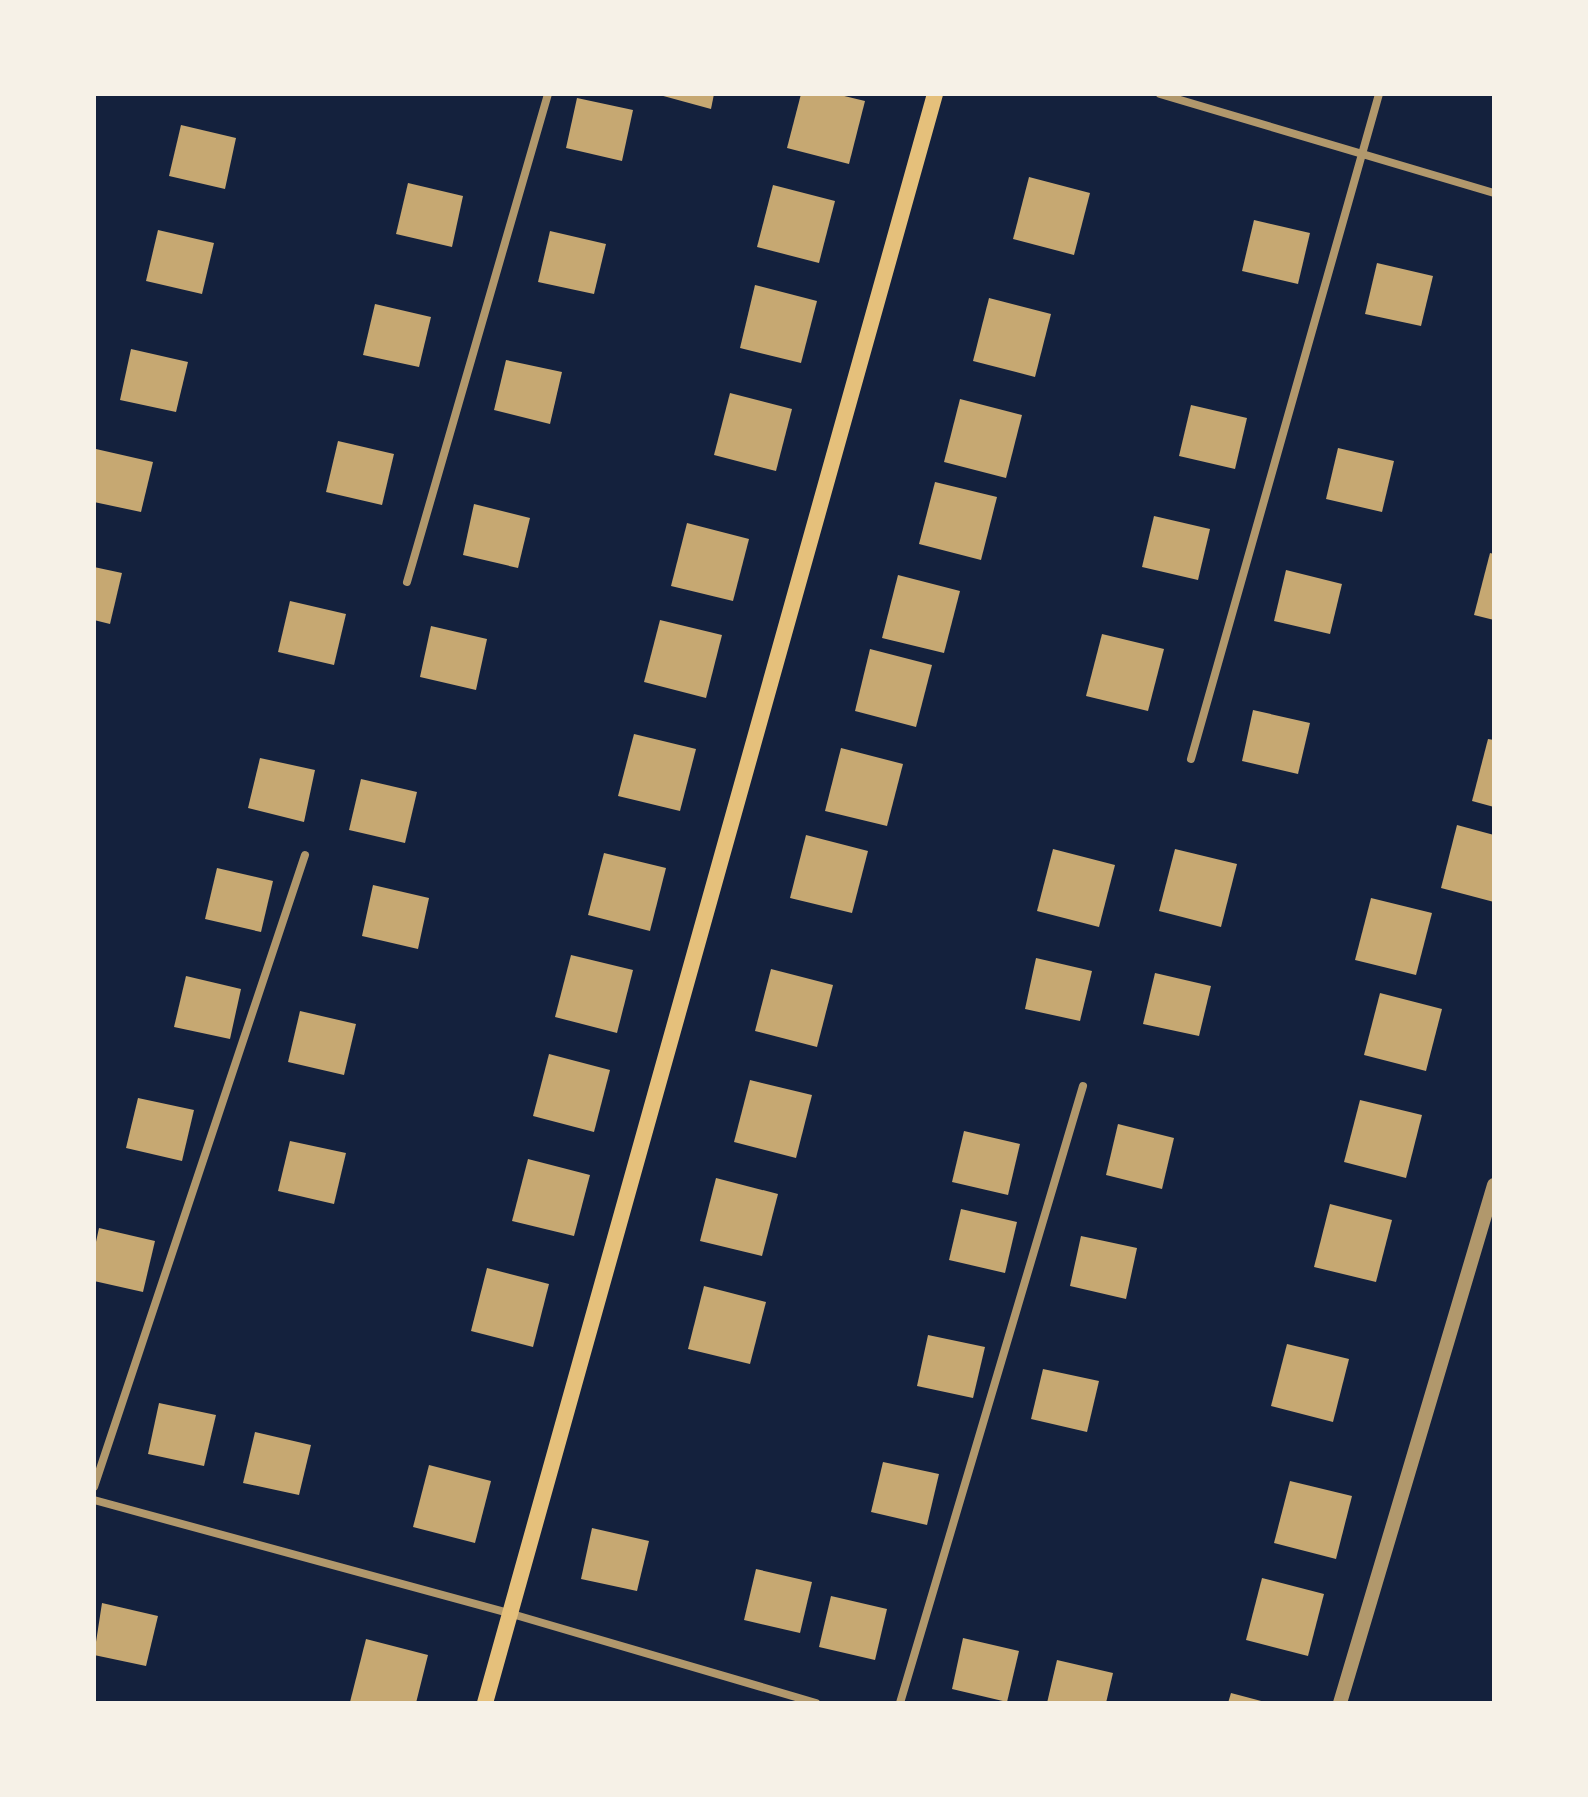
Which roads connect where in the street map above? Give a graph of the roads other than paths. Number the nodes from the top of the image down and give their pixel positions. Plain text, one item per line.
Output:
1 (548, 94) edge
2 (935, 94) edge
3 (1160, 94) edge
4 (1379, 94) edge
5 (1362, 154) junction
6 (1494, 193) edge
7 (407, 582) dead end
8 (1191, 759) dead end
9 (305, 855) dead end
10 (1083, 1086) dead end
11 (1494, 1185) edge
12 (94, 1487) edge
13 (94, 1500) edge
14 (512, 1614) junction
15 (485, 1703) edge
16 (816, 1703) edge
17 (900, 1703) edge
18 (1340, 1703) edge

1 - 7 street
2 - 14 main road
3 - 5 street
4 - 5 street
5 - 6 street
5 - 8 street
9 - 12 street
10 - 17 street
11 - 18 street
13 - 14 street
14 - 15 main road
14 - 16 street

